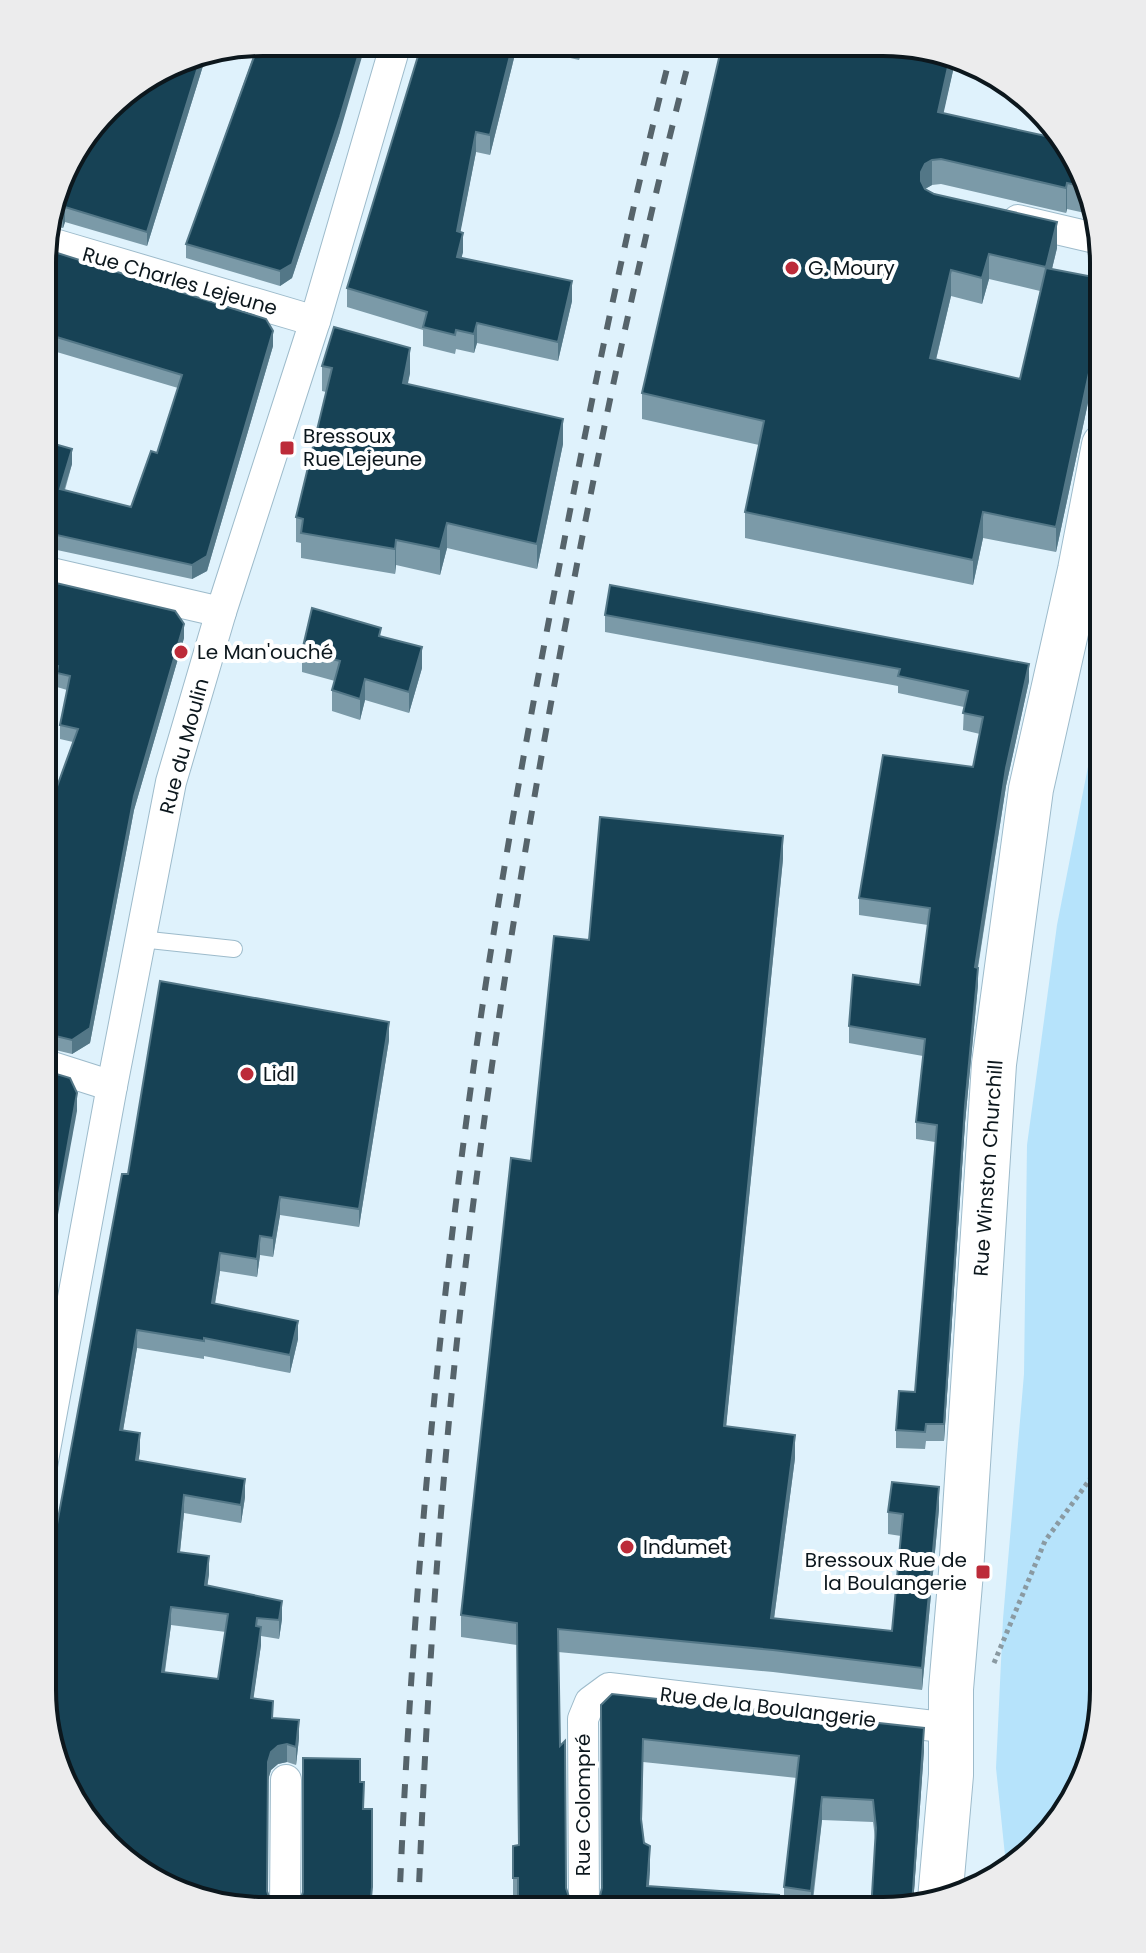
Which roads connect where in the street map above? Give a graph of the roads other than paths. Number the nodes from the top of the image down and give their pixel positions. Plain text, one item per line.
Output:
1 (392, 56) edge
2 (997, 216) edge
3 (1088, 237) edge
4 (57, 245) edge
5 (315, 321) junction
6 (1090, 518) edge
7 (56, 574) edge
8 (221, 612) junction
9 (140, 939) junction
10 (234, 949) dead end
11 (56, 1068) edge
12 (112, 1086) junction
13 (56, 1390) edge
14 (590, 1702) joint
15 (951, 1728) junction
16 (286, 1780) dead end
17 (941, 1889) edge
18 (285, 1897) edge
19 (584, 1897) edge

1 - 5 street, Rue du Moulin
2 - 3 street
4 - 5 street, Rue Charles Lejeune
5 - 8 street, Rue du Moulin
6 - 15 main road, Rue Winston Churchill
7 - 8 street
8 - 9 street, Rue du Moulin
9 - 10 lane
9 - 12 street, Rue du Moulin
11 - 12 street
12 - 13 street, Rue du Moulin
14 - 15 street, Rue de la Boulangerie
14 - 19 street, Rue Colompré
15 - 17 main road, Rue Winston Churchill
16 - 18 street

